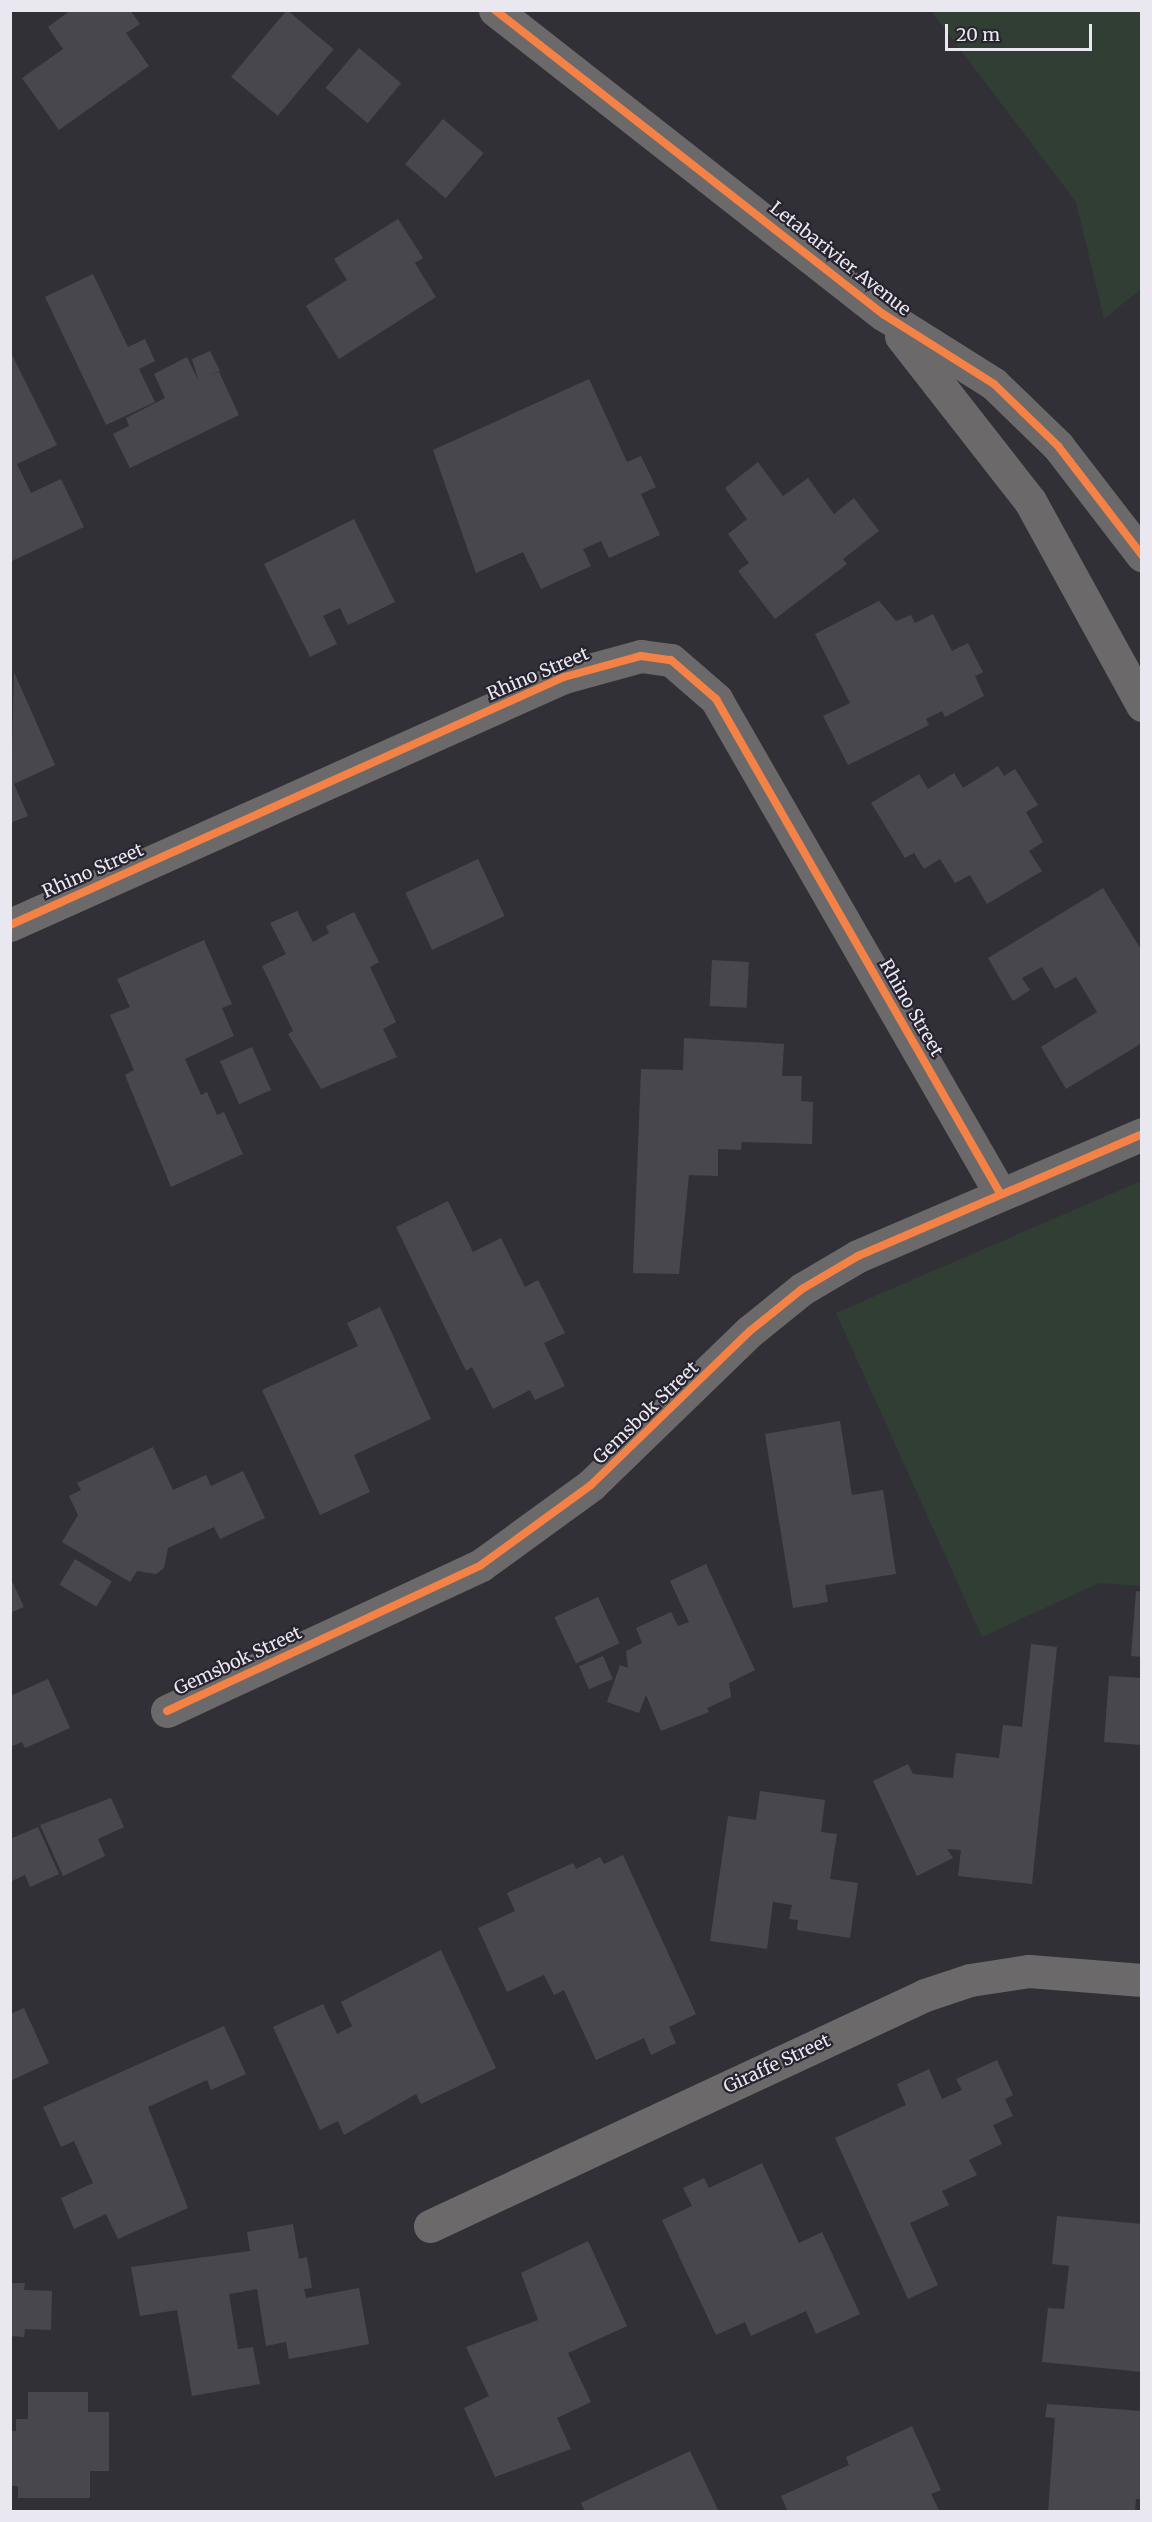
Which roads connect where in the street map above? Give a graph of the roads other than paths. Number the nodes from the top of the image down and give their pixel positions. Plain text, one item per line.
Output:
1 (495, 10) edge
2 (883, 314) junction
3 (1142, 555) edge
4 (1142, 705) edge
5 (10, 925) edge
6 (1142, 1134) edge
7 (1000, 1193) junction
8 (167, 1711) dead end
9 (1142, 1980) edge
10 (430, 2226) dead end

1 - 2 street, Letabarivier Avenue
2 - 3 street, Letabarivier Avenue
2 - 4 street, Letabarivier Avenue
5 - 7 street, Rhino Street
6 - 7 street, Gemsbok Street
7 - 8 street, Gemsbok Street
9 - 10 street, Giraffe Street

